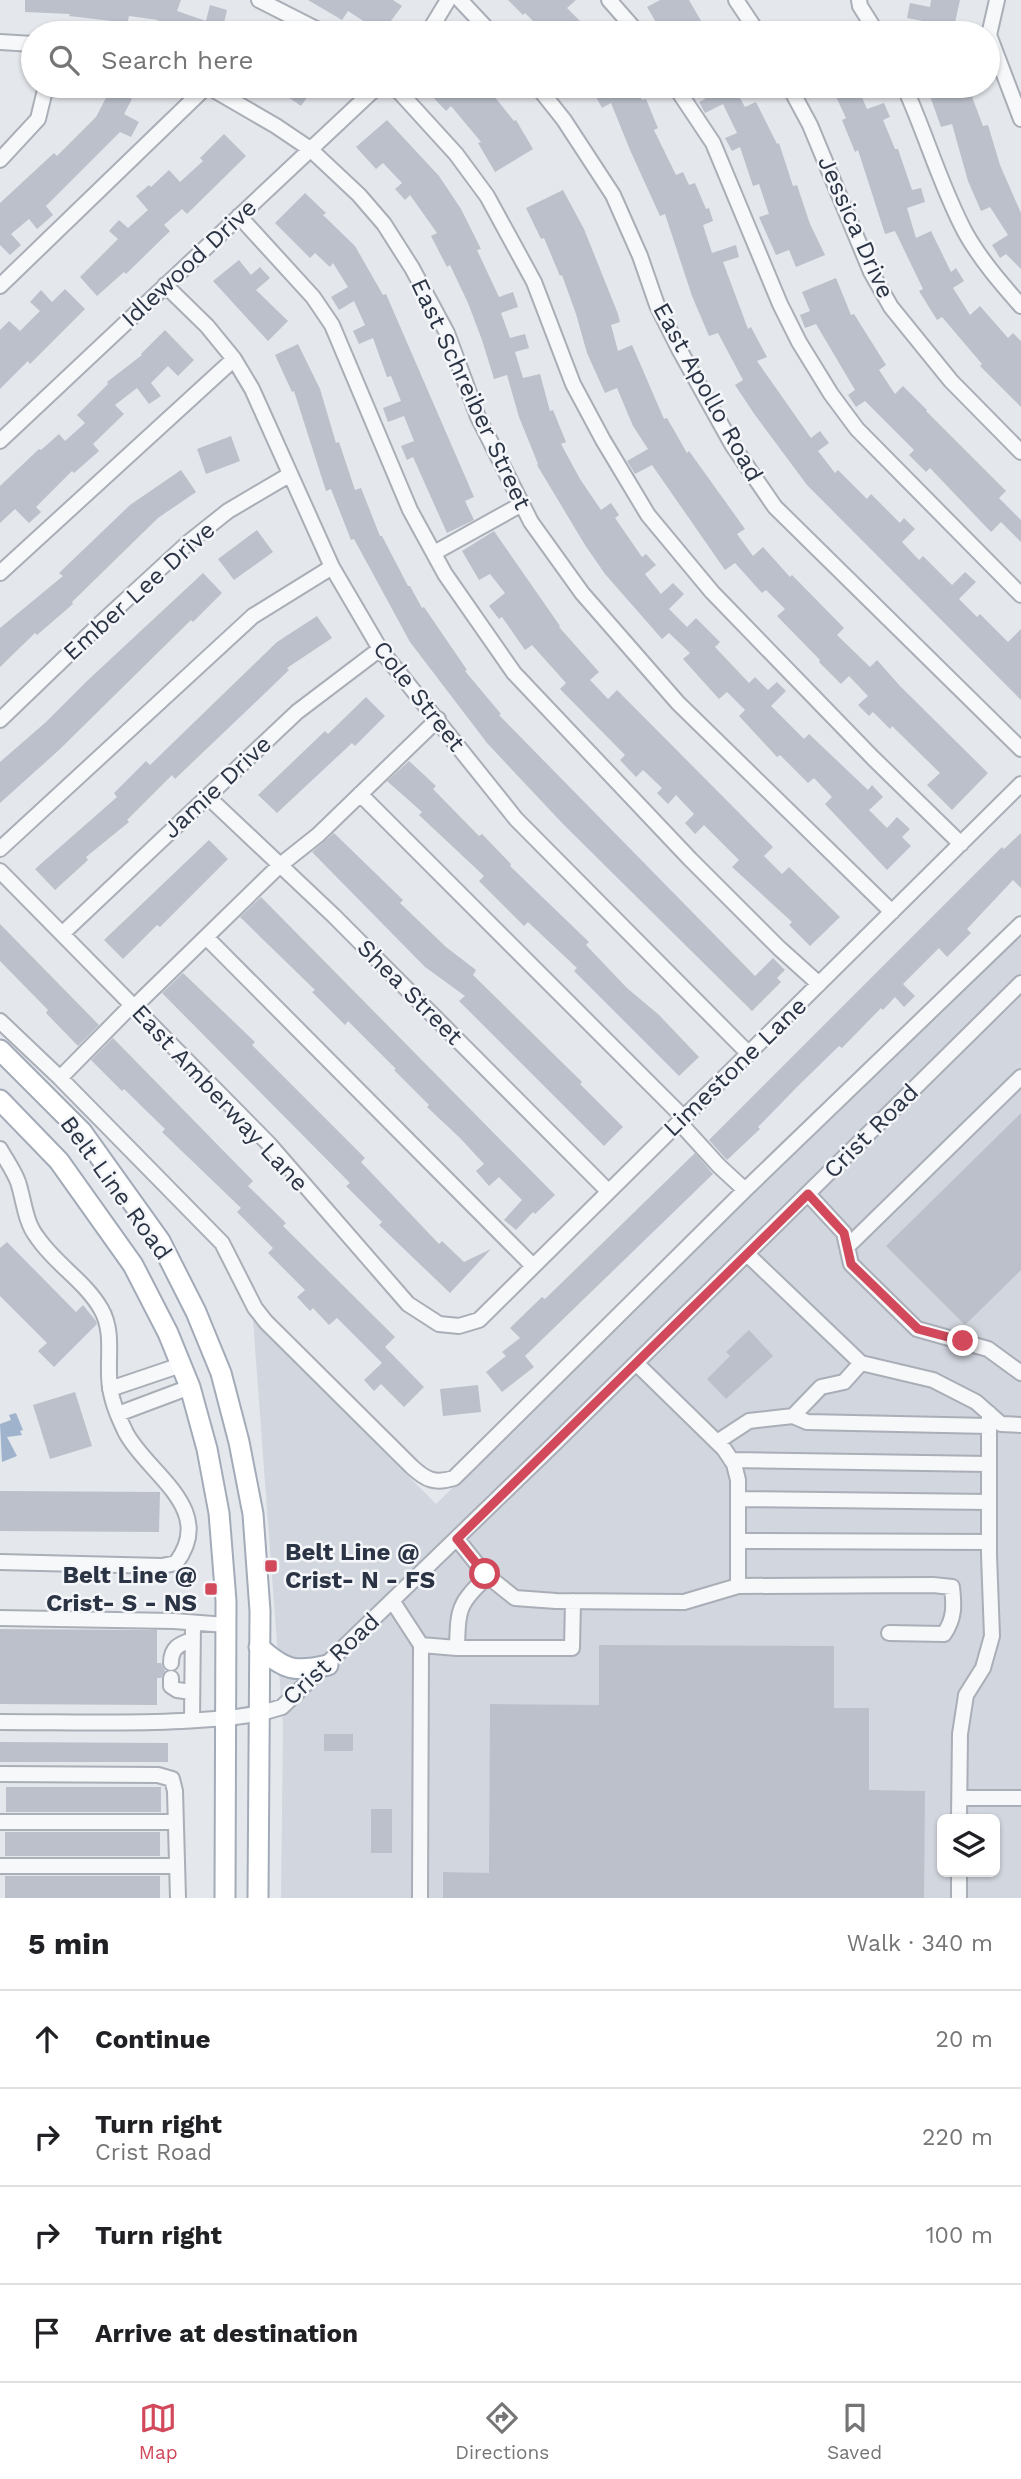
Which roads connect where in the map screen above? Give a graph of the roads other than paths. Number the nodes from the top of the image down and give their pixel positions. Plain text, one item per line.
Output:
1 (259, 0) edge
2 (448, 0) edge
3 (460, 0) edge
4 (609, 0) edge
5 (736, 0) edge
6 (859, 0) edge
7 (997, 0) edge
8 (300, 21) edge
9 (435, 21) edge
10 (480, 21) edge
11 (627, 21) edge
12 (750, 21) edge
13 (869, 21) edge
14 (992, 21) edge
15 (0, 42) edge
16 (21, 43) edge
17 (1000, 58) edge
18 (1016, 91) edge
19 (43, 98) edge
20 (195, 98) edge
21 (228, 98) edge
22 (365, 98) edge
23 (405, 98) edge
24 (547, 98) edge
25 (683, 98) edge
26 (795, 98) edge
27 (909, 98) edge
28 (1021, 119) edge
29 (310, 149) junction
30 (0, 160) edge
31 (239, 216) junction
32 (165, 285) junction
33 (0, 286) edge
34 (1021, 306) edge
35 (234, 359) junction
36 (0, 441) edge
37 (1021, 452) edge
38 (289, 475) junction
39 (522, 504) junction
40 (434, 553) junction
41 (332, 567) junction
42 (0, 573) edge
43 (1021, 595) edge
44 (380, 649) junction
45 (438, 719) junction
46 (0, 720) edge
47 (1021, 749) edge
48 (1021, 784) edge
49 (360, 794) junction
50 (208, 797) junction
51 (961, 844) junction
52 (0, 849) edge
53 (279, 866) junction
54 (0, 872) edge
55 (892, 912) junction
56 (1021, 924) edge
57 (62, 934) junction
58 (206, 937) junction
59 (1021, 983) edge
60 (819, 984) junction
61 (133, 1006) junction
62 (0, 1021) edge
63 (0, 1050) edge
64 (749, 1054) junction
65 (1021, 1077) edge
66 (60, 1078) junction
67 (0, 1101) edge
68 (681, 1120) junction
69 (0, 1149) edge
70 (746, 1190) junction
71 (608, 1191) junction
72 (808, 1194) junction
73 (848, 1247) junction
74 (747, 1254) junction
75 (532, 1265) junction
76 (439, 1324) joint
77 (636, 1363) junction
78 (861, 1363) junction
79 (181, 1365) junction
80 (1021, 1373) edge
81 (190, 1387) junction
82 (110, 1389) junction
83 (118, 1414) junction
84 (793, 1416) junction
85 (989, 1419) junction
86 (1021, 1425) edge
87 (717, 1441) junction
88 (731, 1460) junction
89 (989, 1464) junction
90 (738, 1499) junction
91 (989, 1502) junction
92 (457, 1539) junction
93 (738, 1541) junction
94 (989, 1542) junction
95 (0, 1562) edge
96 (488, 1576) junction
97 (738, 1587) junction
98 (573, 1601) junction
99 (393, 1602) junction
100 (0, 1618) edge
101 (193, 1623) junction
102 (226, 1625) junction
103 (889, 1633) dead end
104 (192, 1640) junction
105 (421, 1645) junction
106 (259, 1647) junction
107 (457, 1648) junction
108 (171, 1663) dead end
109 (328, 1665) junction
110 (171, 1678) dead end
111 (192, 1692) junction
112 (259, 1714) junction
113 (225, 1719) junction
114 (192, 1720) junction
115 (0, 1722) edge
116 (0, 1774) edge
117 (960, 1798) junction
118 (1021, 1798) edge
119 (959, 1814) edge
120 (0, 1822) edge
121 (176, 1822) junction
122 (0, 1866) edge
123 (177, 1866) junction
124 (959, 1877) edge
125 (178, 1898) edge
126 (225, 1898) edge
127 (258, 1898) edge
128 (420, 1898) edge
129 (959, 1898) edge

1 - 8 street
2 - 9 street
3 - 10 street
4 - 11 street
5 - 12 street
6 - 13 street
7 - 14 street
15 - 16 street
17 - 18 street
18 - 28 street
19 - 30 street
20 - 33 street
21 - 29 street, East Schreiber Street
22 - 29 street, Idlewood Drive
23 - 51 street
24 - 47 street, East Apollo Road
25 - 43 street
26 - 37 street, Jessica Drive
27 - 34 street
29 - 31 street, Idlewood Drive
29 - 39 street, East Schreiber Street
31 - 32 street, Idlewood Drive
31 - 40 street
32 - 35 street, Cole Street
32 - 36 street, Idlewood Drive
35 - 38 street, Cole Street
35 - 42 street
38 - 41 street, Cole Street
38 - 46 street, Ember Lee Drive
39 - 40 street
39 - 55 street, East Schreiber Street
40 - 60 street
41 - 44 street, Cole Street
41 - 52 street
44 - 45 street, Cole Street
44 - 50 street, Jamie Drive
45 - 49 street
45 - 64 street, Cole Street
48 - 51 street, Limestone Lane
49 - 53 street
49 - 68 street
50 - 53 street, Shea Street
50 - 57 street, Jamie Drive
51 - 55 street, Limestone Lane
53 - 58 street
53 - 71 street, Shea Street
54 - 57 street, East Amberway Lane
55 - 60 street, Limestone Lane
56 - 70 street
57 - 61 street, East Amberway Lane
58 - 61 street
58 - 75 street
59 - 72 street, Crist Road
60 - 64 street, Limestone Lane
61 - 66 street
61 - 76 street, East Amberway Lane
62 - 66 street
63 - 106 main road, Belt Line Road
64 - 68 street, Limestone Lane
65 - 73 street
66 - 70 street
67 - 79 main road, Belt Line Road
68 - 70 street
68 - 71 street, Limestone Lane
69 - 82 street
71 - 75 street, Limestone Lane
72 - 73 street
72 - 74 street, Crist Road
73 - 80 street
74 - 77 street, Crist Road
74 - 78 street
75 - 76 street, Limestone Lane
77 - 87 street
77 - 92 street, Crist Road
78 - 84 street
78 - 85 street
79 - 81 main road, Belt Line Road
79 - 82 street
81 - 83 street
81 - 102 main road, Belt Line Road
82 - 83 street
83 - 95 street
84 - 85 street
84 - 87 street
85 - 86 street
85 - 89 street
87 - 88 street
88 - 89 street
88 - 90 street
89 - 91 street
90 - 91 street
90 - 93 street
91 - 94 street
92 - 96 street
92 - 99 street, Crist Road
93 - 94 street
93 - 97 street
94 - 117 street
96 - 98 street
96 - 107 street
97 - 98 street
97 - 103 street
98 - 107 street
99 - 105 street
99 - 109 street, Crist Road
100 - 101 street
101 - 102 street
101 - 104 street
102 - 113 main road, Belt Line Road
104 - 108 street
104 - 111 street
105 - 107 street
105 - 128 street
106 - 109 main road
106 - 112 main road, Belt Line Road
109 - 112 street, Crist Road
110 - 111 street
111 - 114 street
112 - 113 street, Crist Road
112 - 127 main road, Belt Line Road
113 - 114 street, Crist Road
113 - 126 main road, Belt Line Road
114 - 115 street, Crist Road
116 - 121 street
117 - 118 street
117 - 119 street
120 - 121 street
121 - 123 street
122 - 123 street
123 - 125 street
124 - 129 street

